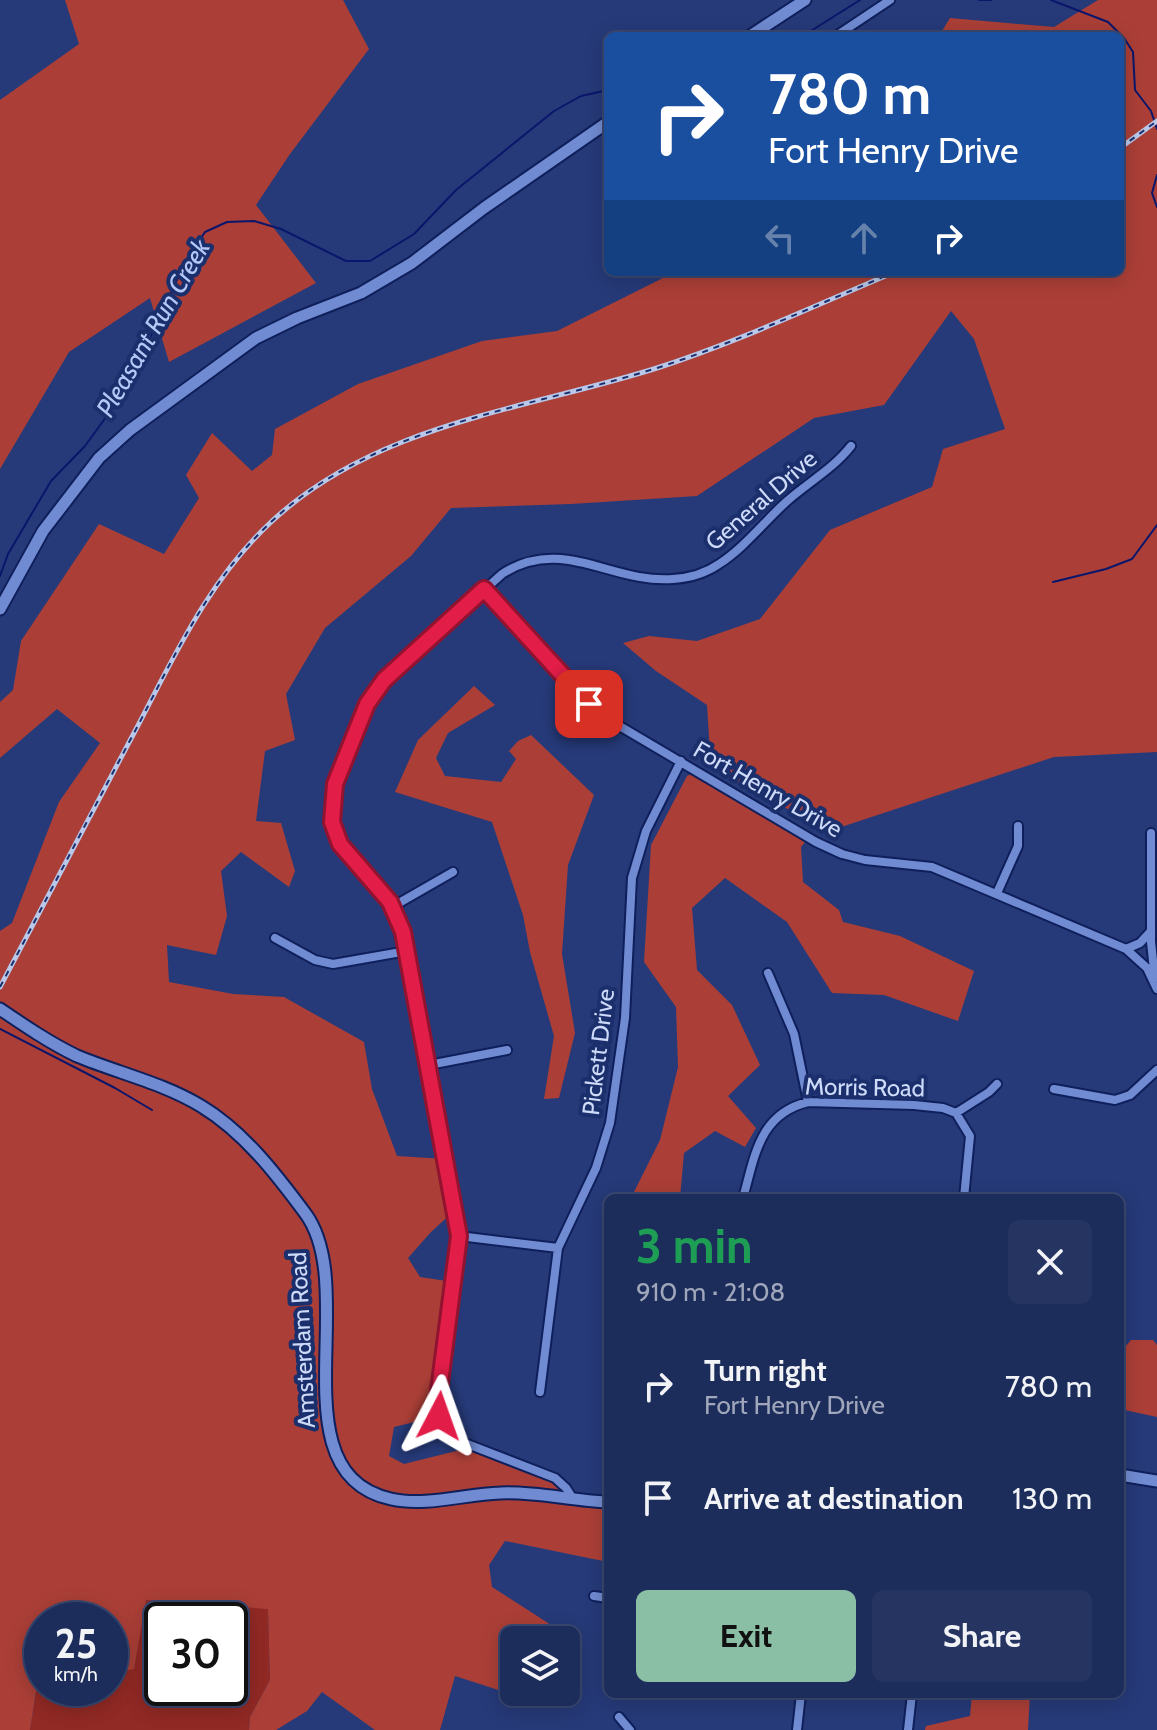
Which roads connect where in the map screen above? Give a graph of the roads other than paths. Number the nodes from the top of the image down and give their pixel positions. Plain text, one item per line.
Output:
1 (805, 0) edge
2 (890, 0) edge
3 (757, 32) edge
4 (842, 32) edge
5 (604, 125) edge
6 (851, 446) dead end
7 (484, 589) junction
8 (0, 609) edge
9 (681, 761) junction
10 (1018, 826) dead end
11 (1151, 833) dead end
12 (453, 872) dead end
13 (997, 893) junction
14 (392, 907) junction
15 (1151, 931) junction
16 (275, 938) dead end
17 (1126, 949) junction
18 (407, 951) junction
19 (768, 973) dead end
20 (1156, 986) edge
21 (0, 1009) edge
22 (507, 1050) dead end
23 (429, 1065) junction
24 (1157, 1070) edge
25 (997, 1084) dead end
26 (1054, 1089) dead end
27 (808, 1102) junction
28 (956, 1113) junction
29 (744, 1194) edge
30 (964, 1194) edge
31 (459, 1236) junction
32 (558, 1248) junction
33 (540, 1392) dead end
34 (1124, 1476) edge
35 (1157, 1481) edge
36 (573, 1499) junction
37 (604, 1502) edge
38 (594, 1596) dead end
39 (604, 1597) edge
40 (801, 1698) edge
41 (912, 1698) edge
42 (619, 1717) dead end
43 (630, 1730) edge
44 (797, 1730) edge
45 (908, 1730) edge

1 - 3 street
2 - 4 street
5 - 8 street
6 - 7 street, General Drive
7 - 9 street, Fort Henry Drive
7 - 14 street, General Drive
9 - 13 street, Fort Henry Drive
9 - 32 street, Pickett Drive
10 - 13 street
11 - 15 street
12 - 14 street
13 - 17 street, Fort Henry Drive
14 - 18 street, General Drive
15 - 17 street
15 - 20 street
16 - 18 street
17 - 20 street, Fort Henry Drive
18 - 23 street, General Drive
19 - 27 street
21 - 36 street, Amsterdam Road
22 - 23 street
23 - 31 street, General Drive
24 - 26 street
25 - 28 street
27 - 28 street, Morris Road
27 - 29 street, Morris Road
28 - 30 street, Morris Road
31 - 32 street
31 - 36 street, General Drive
32 - 33 street, Pickett Drive
34 - 35 street
36 - 37 street, Amsterdam Road
38 - 39 street
40 - 44 street
41 - 45 street
42 - 43 street

